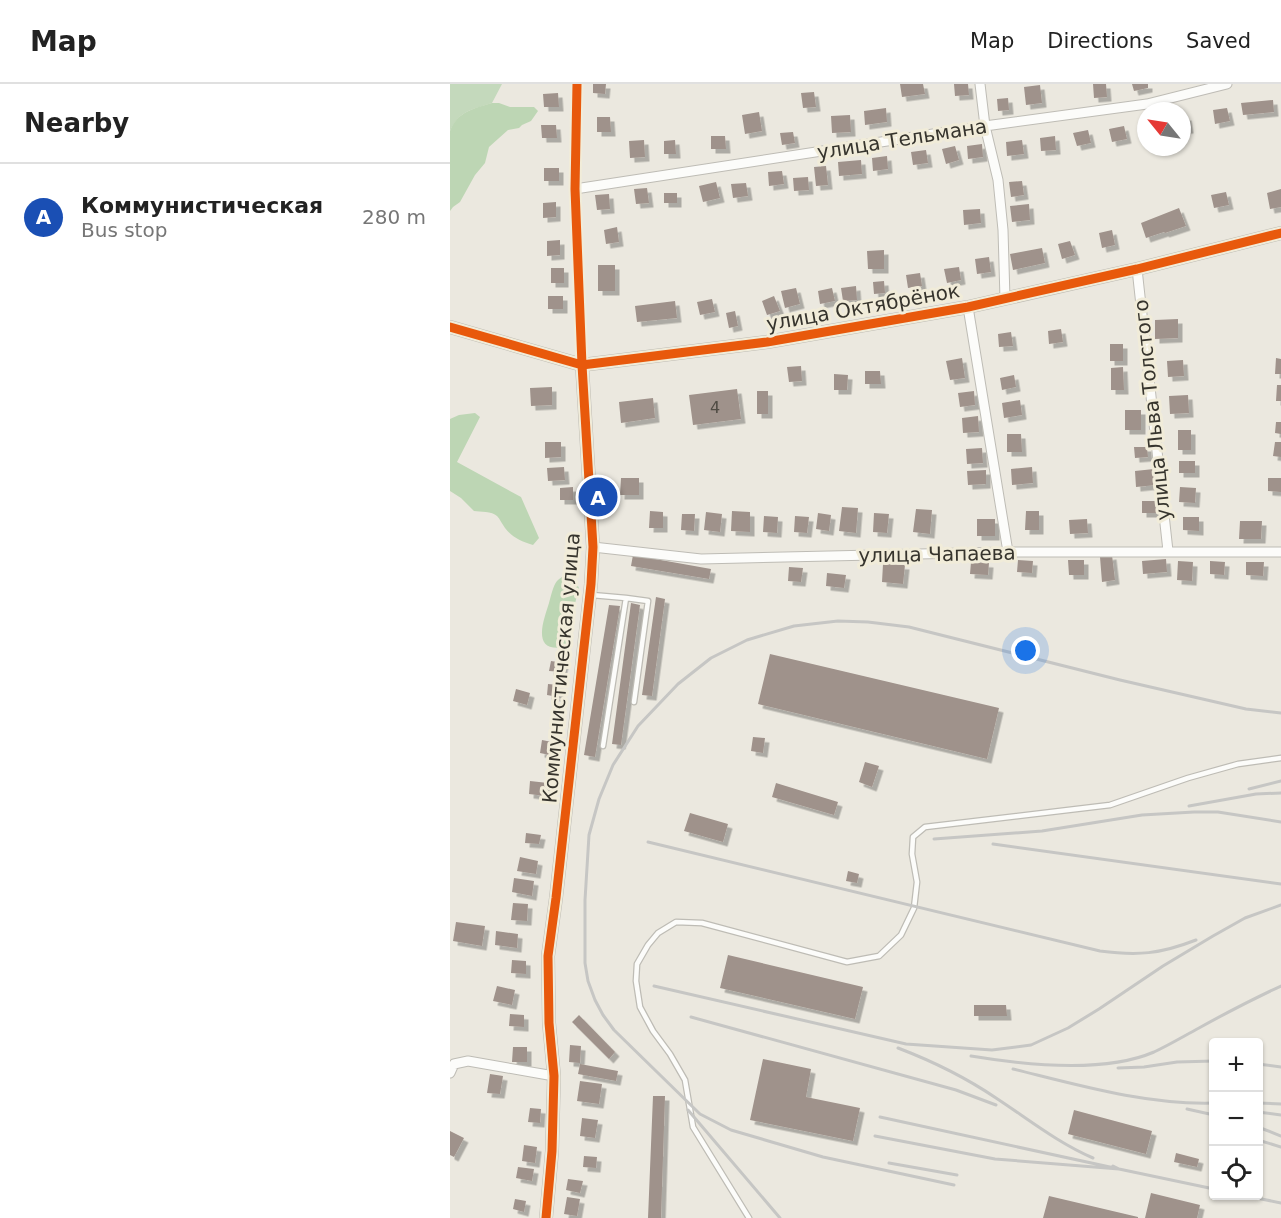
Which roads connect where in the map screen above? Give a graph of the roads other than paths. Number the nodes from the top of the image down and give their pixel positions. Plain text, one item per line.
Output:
1 (577, 84) edge
2 (980, 84) edge
3 (1227, 84) edge
4 (985, 126) junction
5 (575, 189) junction
6 (1281, 233) edge
7 (1137, 269) junction
8 (1005, 299) junction
9 (968, 307) junction
10 (450, 327) edge
11 (582, 365) junction
12 (593, 547) junction
13 (1168, 551) junction
14 (1008, 552) junction
15 (1281, 552) edge
16 (590, 595) junction
17 (626, 598) junction
18 (634, 702) dead end
19 (603, 746) dead end
20 (1281, 758) edge
21 (451, 1067) edge
22 (554, 1076) junction
23 (546, 1218) edge
24 (749, 1218) edge

1 - 5 street, Коммунистическая улица
2 - 4 street
3 - 4 street, улица Тельмана
4 - 5 street, улица Тельмана
4 - 8 street
5 - 11 street, Коммунистическая улица
6 - 7 street, улица Октябрёнок
7 - 8 street, улица Октябрёнок
7 - 13 street, улица Льва Толстого
8 - 9 street, улица Октябрёнок
9 - 11 street, улица Октябрёнок
9 - 14 street
10 - 11 street, улица Октябрёнок
11 - 12 street, Коммунистическая улица
12 - 14 street, улица Чапаева
12 - 16 street, Коммунистическая улица
13 - 14 street, улица Чапаева
13 - 15 street, улица Чапаева
16 - 17 lane
16 - 22 street, Коммунистическая улица
17 - 18 lane
17 - 19 lane
20 - 24 lane
21 - 22 street
22 - 23 street, Коммунистическая улица

